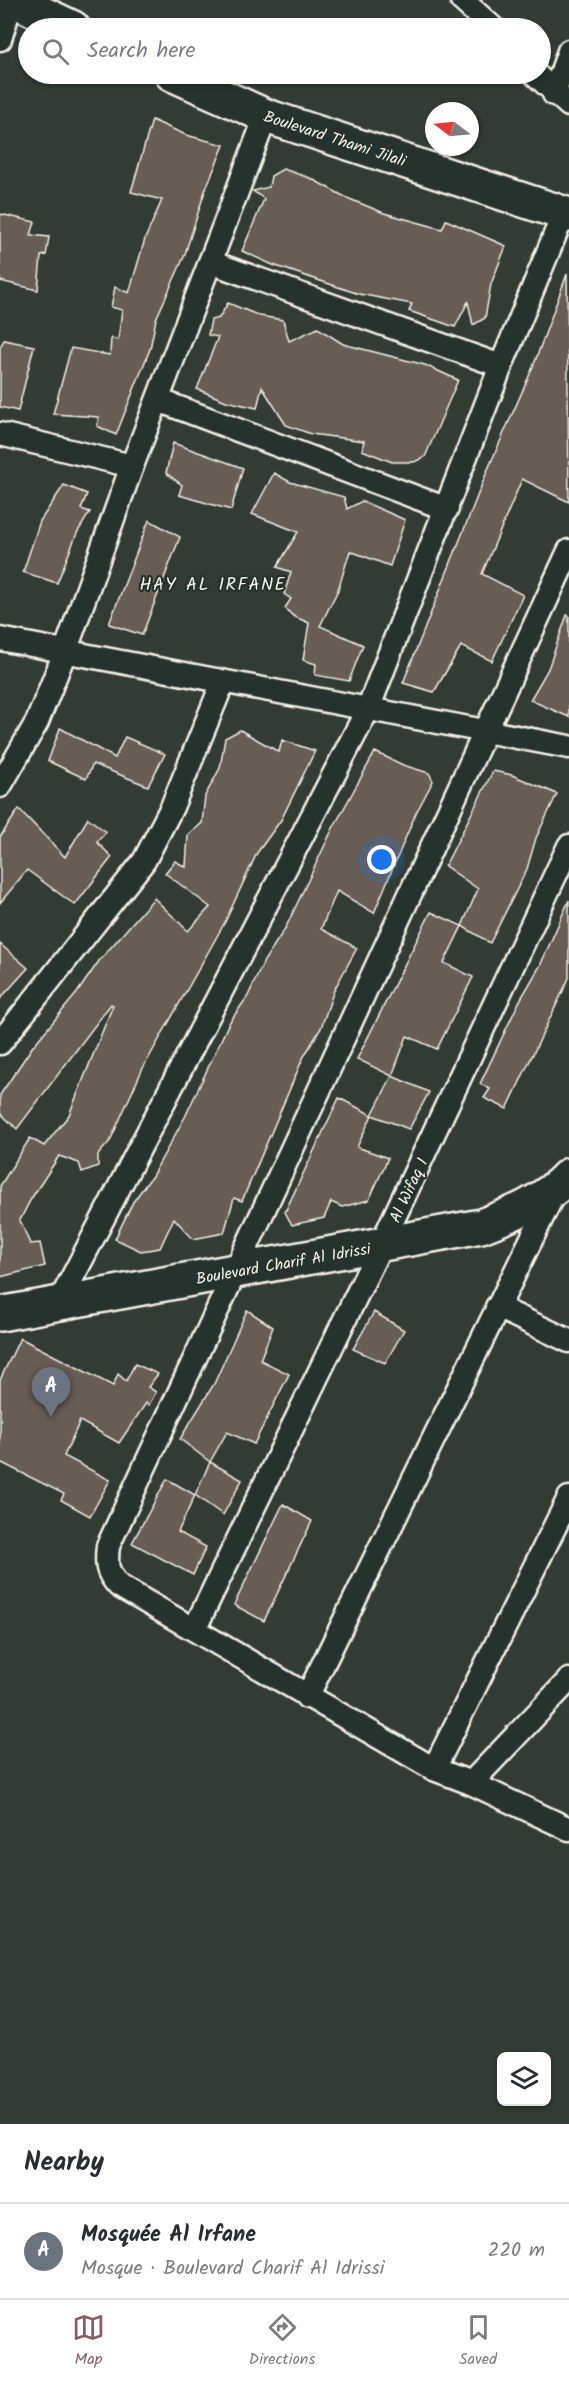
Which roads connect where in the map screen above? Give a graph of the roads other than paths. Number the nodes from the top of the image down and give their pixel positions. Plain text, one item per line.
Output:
1 (13, 0) edge
2 (462, 0) edge
3 (52, 18) edge
4 (482, 18) edge
5 (0, 39) edge
6 (569, 51) edge
7 (194, 84) edge
8 (545, 84) edge
9 (562, 100) edge
10 (266, 116) junction
11 (567, 214) edge
12 (210, 262) junction
13 (501, 366) junction
14 (158, 400) junction
15 (0, 434) edge
16 (132, 466) junction
17 (447, 510) junction
18 (569, 551) edge
19 (0, 639) edge
20 (65, 652) junction
21 (223, 682) junction
22 (368, 709) junction
23 (485, 733) junction
24 (569, 747) edge
25 (0, 786) edge
26 (569, 846) edge
27 (0, 1043) edge
28 (563, 1182) edge
29 (381, 1245) junction
30 (236, 1271) junction
31 (58, 1305) junction
32 (496, 1306) junction
33 (0, 1314) edge
34 (569, 1341) edge
35 (569, 1498) edge
36 (195, 1628) junction
37 (566, 1689) edge
38 (307, 1697) junction
39 (434, 1769) junction
40 (471, 1783) junction
41 (569, 1829) edge

1 - 3 street
1 - 5 street
2 - 4 street
6 - 9 street
7 - 10 street, Boulevard Thami Jilali
8 - 9 street
10 - 11 street, Boulevard Thami Jilali
10 - 12 street
11 - 13 street
12 - 13 street
12 - 14 street
13 - 17 street
14 - 16 street
14 - 17 street
15 - 16 street
16 - 20 street
17 - 22 street
18 - 23 street
19 - 20 street
20 - 21 street
20 - 25 street
21 - 22 street
21 - 27 street
22 - 23 street
22 - 31 street
23 - 24 street
23 - 30 street
26 - 29 street, Al Wifaq 1
28 - 29 street, Boulevard Charif Al Idrissi
28 - 32 street
29 - 30 street, Boulevard Charif Al Idrissi
29 - 36 street, Al Wifaq 1
30 - 31 street, Boulevard Charif Al Idrissi
30 - 36 street
31 - 33 street, Boulevard Charif Al Idrissi
32 - 34 street
32 - 38 street
35 - 39 street
36 - 38 street
37 - 40 street
38 - 39 street
39 - 40 street
40 - 41 street

